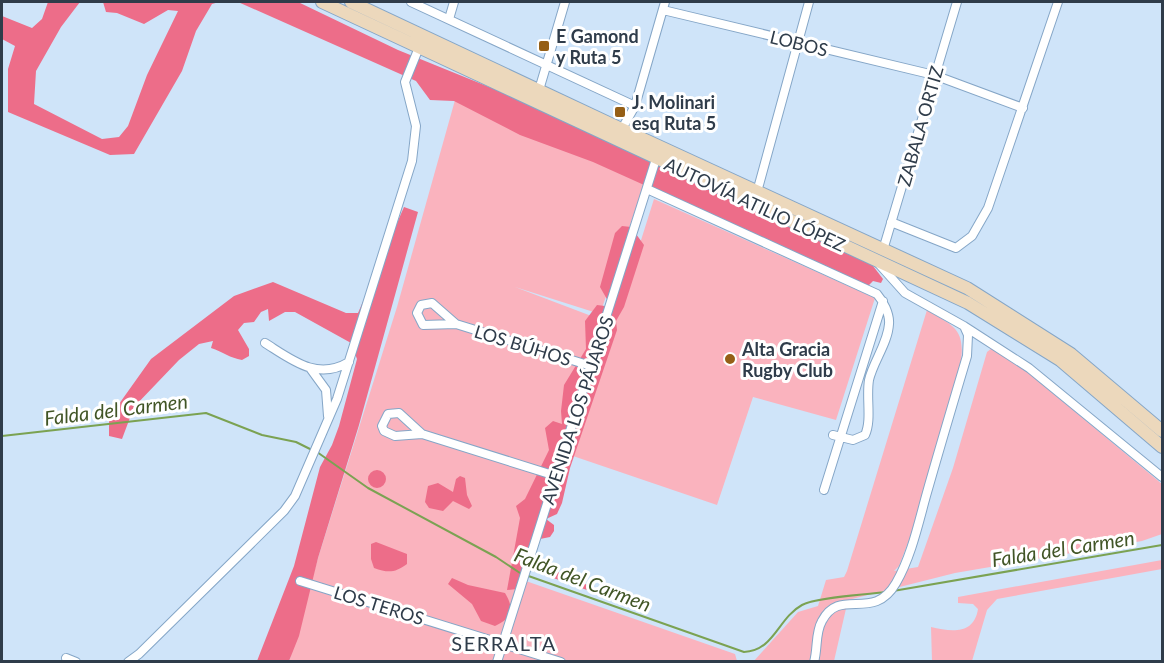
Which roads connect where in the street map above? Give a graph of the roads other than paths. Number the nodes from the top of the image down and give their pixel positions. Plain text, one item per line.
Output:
1 (322, 2) edge
2 (351, 2) edge
3 (411, 2) edge
4 (454, 2) edge
5 (565, 2) edge
6 (809, 2) edge
7 (957, 2) edge
8 (1058, 2) edge
9 (664, 6) edge
10 (449, 19) junction
11 (798, 42) junction
12 (420, 45) junction
13 (547, 65) junction
14 (934, 75) junction
15 (539, 90) junction
16 (635, 106) junction
17 (1023, 108) junction
18 (619, 135) junction
19 (656, 159) junction
20 (647, 189) junction
21 (757, 192) junction
22 (891, 222) junction
23 (883, 250) junction
24 (877, 261) junction
25 (883, 301) junction
26 (456, 324) dead end
27 (964, 326) junction
28 (265, 343) dead end
29 (349, 362) junction
30 (591, 366) junction
31 (310, 368) junction
32 (328, 420) junction
33 (1162, 431) edge
34 (422, 434) dead end
35 (837, 436) junction
36 (1162, 447) edge
37 (556, 476) junction
38 (1162, 477) edge
39 (824, 490) dead end
40 (300, 581) dead end
41 (503, 644) junction
42 (66, 658) dead end
43 (136, 658) edge
44 (76, 662) edge
45 (128, 662) edge
46 (498, 662) edge
47 (561, 662) edge
48 (814, 662) edge

1 - 12 main road, AUTOVÍA ATILIO LÓPEZ
2 - 15 main road, AUTOVÍA ATILIO LÓPEZ
3 - 10 street
4 - 10 street
5 - 13 street
6 - 11 street
7 - 14 street, ZABALA ORTIZ
8 - 17 street
9 - 11 street, LOBOS
9 - 16 street
10 - 13 street
11 - 14 street, LOBOS
11 - 21 street
12 - 18 main road, AUTOVÍA ATILIO LÓPEZ
12 - 29 street
13 - 15 street
13 - 16 street
14 - 17 street, LOBOS
14 - 22 street, ZABALA ORTIZ
15 - 18 main road, AUTOVÍA ATILIO LÓPEZ
16 - 18 street
17 - 22 street
18 - 19 main road, AUTOVÍA ATILIO LÓPEZ
18 - 21 main road, AUTOVÍA ATILIO LÓPEZ
19 - 20 street, AVENIDA LOS PÁJAROS
19 - 24 main road, AUTOVÍA ATILIO LÓPEZ
20 - 25 street
20 - 30 street, AVENIDA LOS PÁJAROS
21 - 23 main road, AUTOVÍA ATILIO LÓPEZ
22 - 23 street, ZABALA ORTIZ
23 - 33 main road, AUTOVÍA ATILIO LÓPEZ
24 - 27 street
24 - 36 main road, AUTOVÍA ATILIO LÓPEZ
25 - 35 street
25 - 35 street
26 - 30 street, LOS BÚHOS
27 - 38 street
27 - 48 street
28 - 31 street
29 - 31 street
29 - 32 street
30 - 37 street, AVENIDA LOS PÁJAROS
31 - 32 street
32 - 43 street
34 - 37 street
35 - 39 street
37 - 41 street, AVENIDA LOS PÁJAROS
40 - 41 street, LOS TEROS
41 - 46 street, AVENIDA LOS PÁJAROS
41 - 47 street, LOS TEROS
42 - 44 street
43 - 45 street

